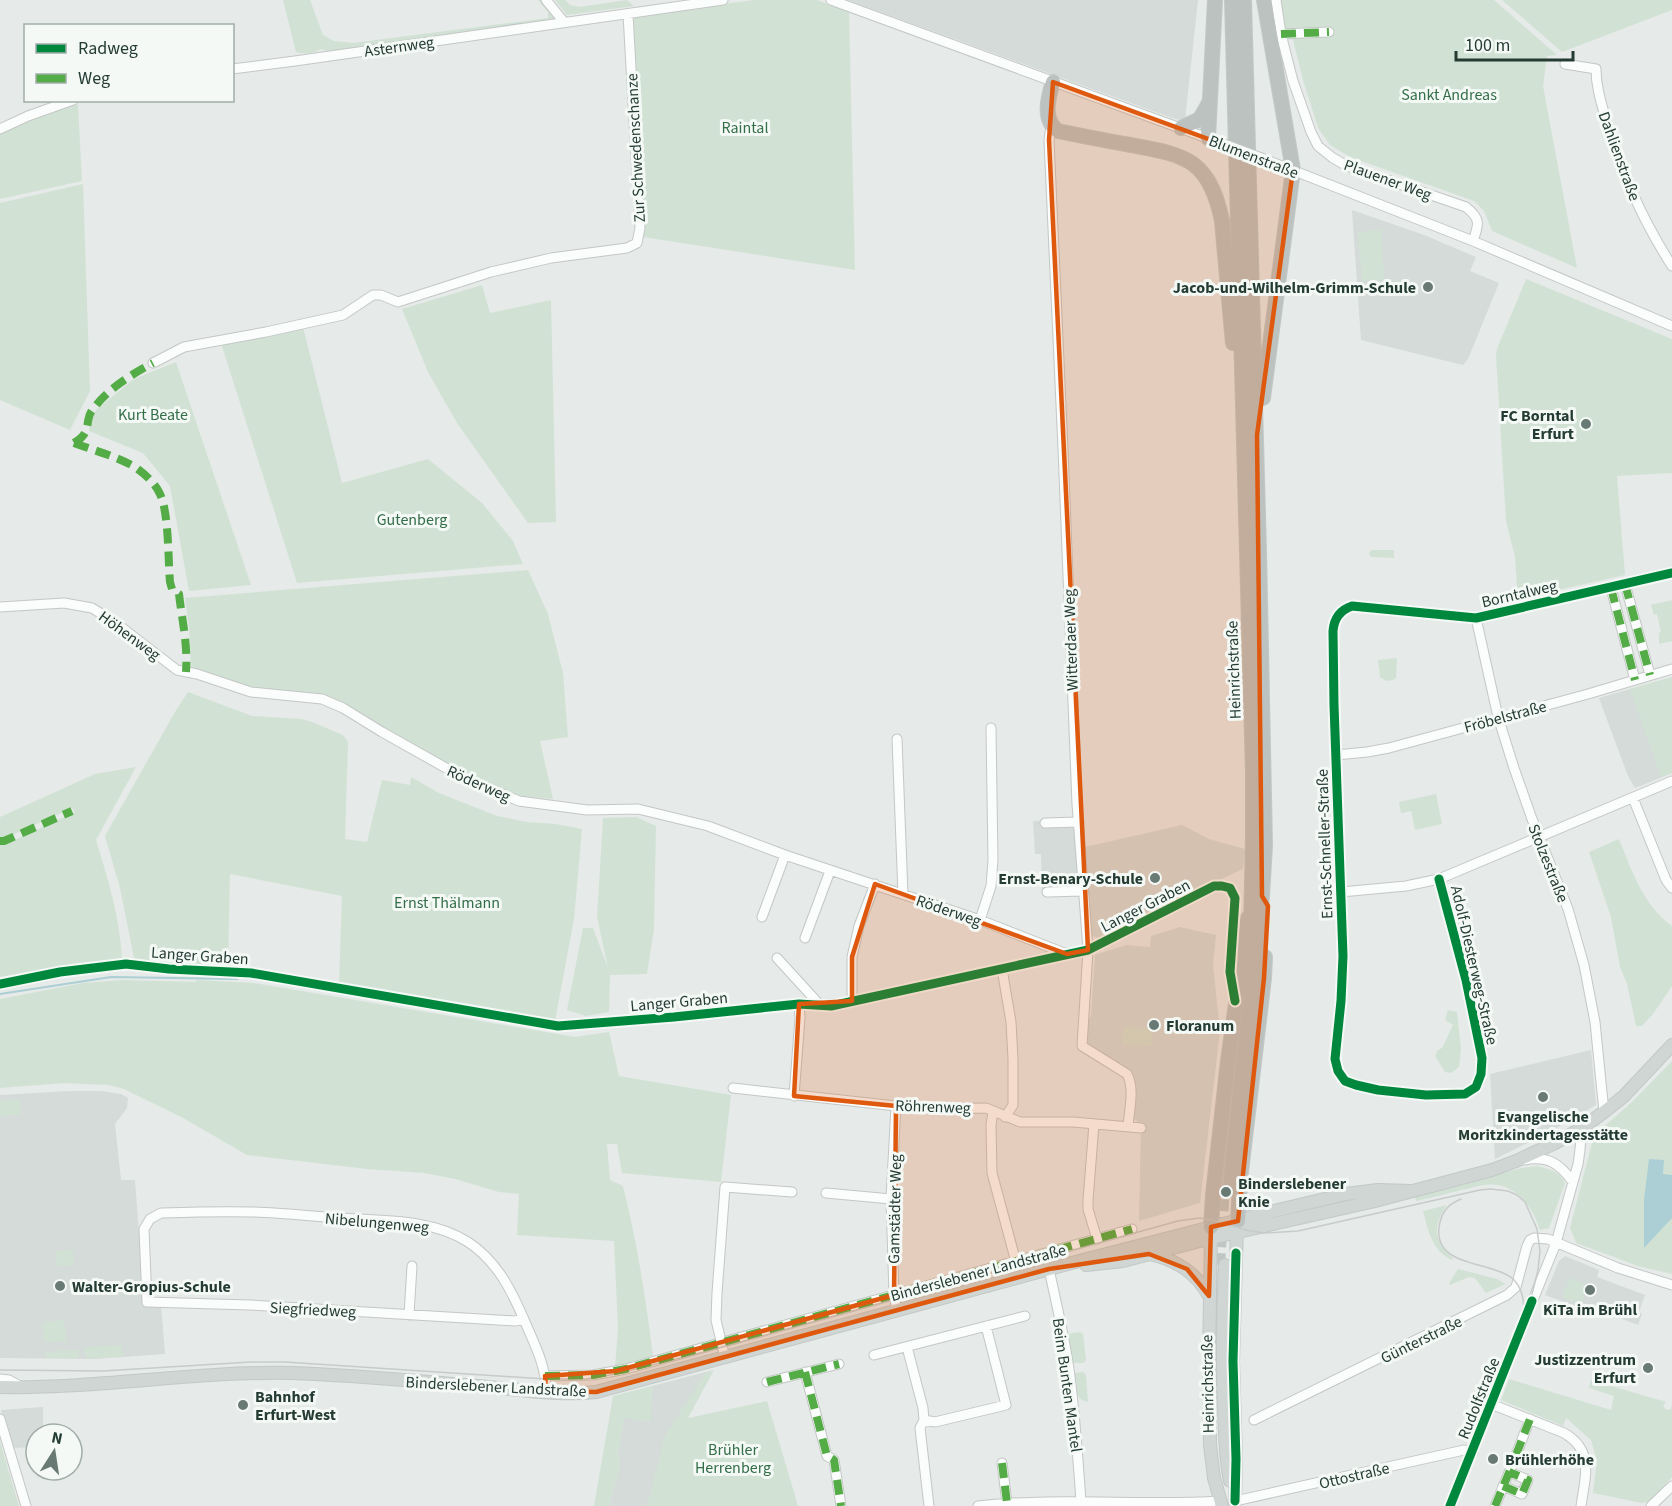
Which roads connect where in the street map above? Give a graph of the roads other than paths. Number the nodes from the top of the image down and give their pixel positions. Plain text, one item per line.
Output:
1 (546, 0) edge
2 (723, 0) edge
3 (831, 0) edge
4 (1215, 0) edge
5 (1232, 0) edge
6 (1244, 0) edge
7 (1264, 0) edge
8 (1276, 0) edge
9 (628, 14) junction
10 (564, 22) junction
11 (1329, 32) dead end
12 (1281, 34) junction
13 (1565, 64) dead end
14 (234, 69) edge
15 (1053, 82) junction
16 (1209, 101) junction
17 (67, 102) edge
18 (1051, 126) junction
19 (1181, 128) junction
20 (0, 129) edge
21 (1214, 141) junction
22 (1293, 170) junction
23 (1473, 241) junction
24 (1672, 266) edge
25 (1672, 325) edge
26 (153, 363) dead end
27 (1243, 377) junction
28 (1257, 435) junction
29 (1672, 573) edge
30 (1625, 585) junction
31 (1611, 588) junction
32 (0, 607) edge
33 (1338, 615) joint
34 (1476, 618) junction
35 (1672, 669) edge
36 (186, 672) joint
37 (1650, 675) junction
38 (1635, 680) junction
39 (1498, 717) junction
40 (991, 728) dead end
41 (897, 739) dead end
42 (1336, 755) junction
43 (1672, 781) edge
44 (1634, 798) junction
45 (1078, 822) junction
46 (1045, 823) dead end
47 (1540, 837) junction
48 (785, 855) junction
49 (830, 871) junction
50 (1439, 879) junction
51 (874, 884) junction
52 (1672, 888) edge
53 (1083, 891) junction
54 (1047, 892) dead end
55 (1341, 892) junction
56 (903, 894) junction
57 (1257, 896) junction
58 (762, 917) dead end
59 (980, 920) junction
60 (805, 938) dead end
61 (1088, 950) junction
62 (1067, 954) junction
63 (777, 958) dead end
64 (1002, 969) junction
65 (0, 984) edge
66 (852, 1001) junction
67 (1235, 1001) junction
68 (799, 1004) junction
69 (820, 1005) junction
70 (1672, 1045) edge
71 (1338, 1071) joint
72 (734, 1088) dead end
73 (794, 1096) junction
74 (896, 1106) junction
75 (993, 1112) junction
76 (1604, 1112) junction
77 (1005, 1117) junction
78 (1094, 1124) junction
79 (1128, 1127) junction
80 (1141, 1128) dead end
81 (1579, 1130) junction
82 (1516, 1161) junction
83 (1573, 1182) junction
84 (1227, 1188) tunnel mouth
85 (792, 1192) dead end
86 (826, 1194) dead end
87 (891, 1199) junction
88 (1237, 1227) junction
89 (1132, 1229) dead end
90 (1211, 1233) junction
91 (1097, 1239) junction
92 (1556, 1243) junction
93 (1149, 1254) junction
94 (145, 1257) joint
95 (1016, 1262) junction
96 (412, 1266) dead end
97 (1049, 1269) junction
98 (1672, 1285) edge
99 (894, 1295) junction
100 (1209, 1296) junction
101 (897, 1311) junction
102 (409, 1315) junction
103 (1024, 1316) dead end
104 (524, 1319) junction
105 (986, 1326) junction
106 (721, 1342) junction
107 (907, 1347) junction
108 (874, 1355) dead end
109 (725, 1358) junction
110 (839, 1364) dead end
111 (805, 1372) junction
112 (545, 1376) junction
113 (0, 1379) edge
114 (767, 1382) dead end
115 (0, 1388) edge
116 (25, 1388) junction
117 (546, 1391) junction
118 (1491, 1404) junction
119 (0, 1419) edge
120 (1530, 1419) junction
121 (924, 1420) junction
122 (1254, 1420) dead end
123 (1473, 1452) junction
124 (1002, 1463) dead end
125 (1513, 1463) junction
126 (1503, 1486) junction
127 (1672, 1486) edge
128 (1082, 1502) junction
129 (1007, 1503) junction
130 (1221, 1504) edge
131 (1235, 1504) edge
132 (26, 1506) edge
133 (841, 1506) edge
134 (929, 1506) edge
135 (978, 1506) edge
136 (1450, 1506) edge
137 (1495, 1506) edge
138 (1581, 1506) edge
139 (1651, 1506) edge

1 - 10 street
2 - 9 street
3 - 15 street, Blumenstraße
4 - 16 highway
5 - 27 highway, Heinrichstraße
6 - 28 highway, Heinrichstraße
7 - 22 highway
8 - 12 street, Plauener Weg
9 - 10 street
9 - 26 street, Zur Schwedenschanze
10 - 14 street, Asternweg
11 - 12 street
12 - 23 street, Plauener Weg
13 - 24 street, Dahlienstraße
15 - 18 highway
15 - 19 street, Blumenstraße
16 - 19 highway
16 - 21 highway
17 - 20 street
18 - 27 highway
18 - 45 street, Witterdaer Weg
19 - 21 street, Blumenstraße
21 - 22 street, Blumenstraße, bridge
22 - 23 street, Blumenstraße
22 - 28 highway
23 - 25 street, Blumenstraße
27 - 57 highway, Heinrichstraße
28 - 57 highway, Heinrichstraße
29 - 30 street, Borntalweg
30 - 31 street, Borntalweg
30 - 37 street
31 - 34 street, Borntalweg
31 - 38 street
32 - 36 street, Höhenweg
33 - 34 street, Borntalweg
33 - 42 street, Ernst-Schneller-Straße
34 - 39 street, Stolzestraße
35 - 37 street, Fröbelstraße
36 - 48 street, Röderweg
37 - 38 street, Fröbelstraße
38 - 39 street, Fröbelstraße
39 - 42 street, Fröbelstraße
39 - 47 street, Stolzestraße
40 - 59 street
41 - 56 street
42 - 55 street, Ernst-Schneller-Straße
43 - 44 street
44 - 47 street
44 - 52 street
45 - 46 street
45 - 53 street, Witterdaer Weg
47 - 50 street
47 - 76 street, Stolzestraße
48 - 49 street, Röderweg
48 - 58 street
49 - 51 street, Röderweg
49 - 60 street
50 - 55 street
50 - 71 street, Adolf-Diesterweg-Straße
51 - 56 street, Röderweg
51 - 66 street
53 - 54 street
53 - 61 street, Witterdaer Weg
55 - 71 street, Ernst-Schneller-Straße
56 - 59 street, Röderweg
57 - 67 highway
57 - 84 highway, Heinrichstraße
57 - 88 highway
59 - 62 street, Röderweg
61 - 62 street, Langer Graben
61 - 67 street, Langer Graben
61 - 79 street, Witterdaer Weg
62 - 64 street, Langer Graben
63 - 69 street
64 - 66 street, Langer Graben
64 - 77 street
65 - 68 street, Langer Graben
66 - 69 street, Langer Graben
67 - 90 highway
68 - 69 street, Langer Graben
68 - 73 street
70 - 76 main road, Binderslebener Landstraße
72 - 73 street, Röhrenweg
73 - 74 street, Röhrenweg
74 - 75 street, Röhrenweg
74 - 87 street, Gamstädter Weg
75 - 77 street, Röhrenweg
75 - 95 street
76 - 81 main road, Binderslebener Landstraße
77 - 78 street, Röhrenweg
78 - 79 street, Röhrenweg
78 - 91 street
79 - 80 street, Röhrenweg
81 - 82 main road, Binderslebener Landstraße
81 - 83 street, Rudolfstraße
82 - 83 street
82 - 88 main road, Binderslebener Landstraße
83 - 92 street, Rudolfstraße
85 - 106 street
86 - 87 street
87 - 99 street, Gamstädter Weg
88 - 90 main road, Binderslebener Landstraße
88 - 131 main road, Heinrichstraße
89 - 91 street, Binderslebener Landstraße
90 - 93 main road, Binderslebener Landstraße
90 - 97 main road, Binderslebener Landstraße
90 - 100 main road, Heinrichstraße
91 - 95 street, Binderslebener Landstraße
92 - 98 street
92 - 118 street, Rudolfstraße
92 - 122 street, Günterstraße
93 - 97 main road, Binderslebener Landstraße
93 - 100 main road
94 - 102 street, Siegfriedweg
94 - 104 street, Nibelungenweg
95 - 99 street, Binderslebener Landstraße
96 - 102 street
97 - 101 main road, Binderslebener Landstraße
97 - 128 street, Beim Bunten Mantel
99 - 101 street, Gamstädter Weg
99 - 106 street, Binderslebener Landstraße
100 - 130 main road, Heinrichstraße
101 - 109 main road, Binderslebener Landstraße
102 - 104 street, Siegfriedweg
103 - 105 street
104 - 112 street, Nibelungenweg
105 - 107 street
105 - 121 street
106 - 109 street
106 - 112 street, Binderslebener Landstraße
107 - 108 street
107 - 121 street
109 - 117 main road, Binderslebener Landstraße
110 - 111 street
111 - 114 street
111 - 133 street
112 - 117 street, Nibelungenweg
113 - 116 street
115 - 116 main road, Binderslebener Landstraße
116 - 117 main road, Binderslebener Landstraße
118 - 120 street
118 - 123 street, Rudolfstraße
119 - 132 street
120 - 125 street
120 - 138 street
121 - 134 street
123 - 131 street, Ottostraße
123 - 136 street, Rudolfstraße
124 - 129 street
125 - 126 street
125 - 126 street
126 - 137 street
127 - 139 street
128 - 129 street
128 - 130 street
129 - 135 street
130 - 131 main road, Heinrichstraße

